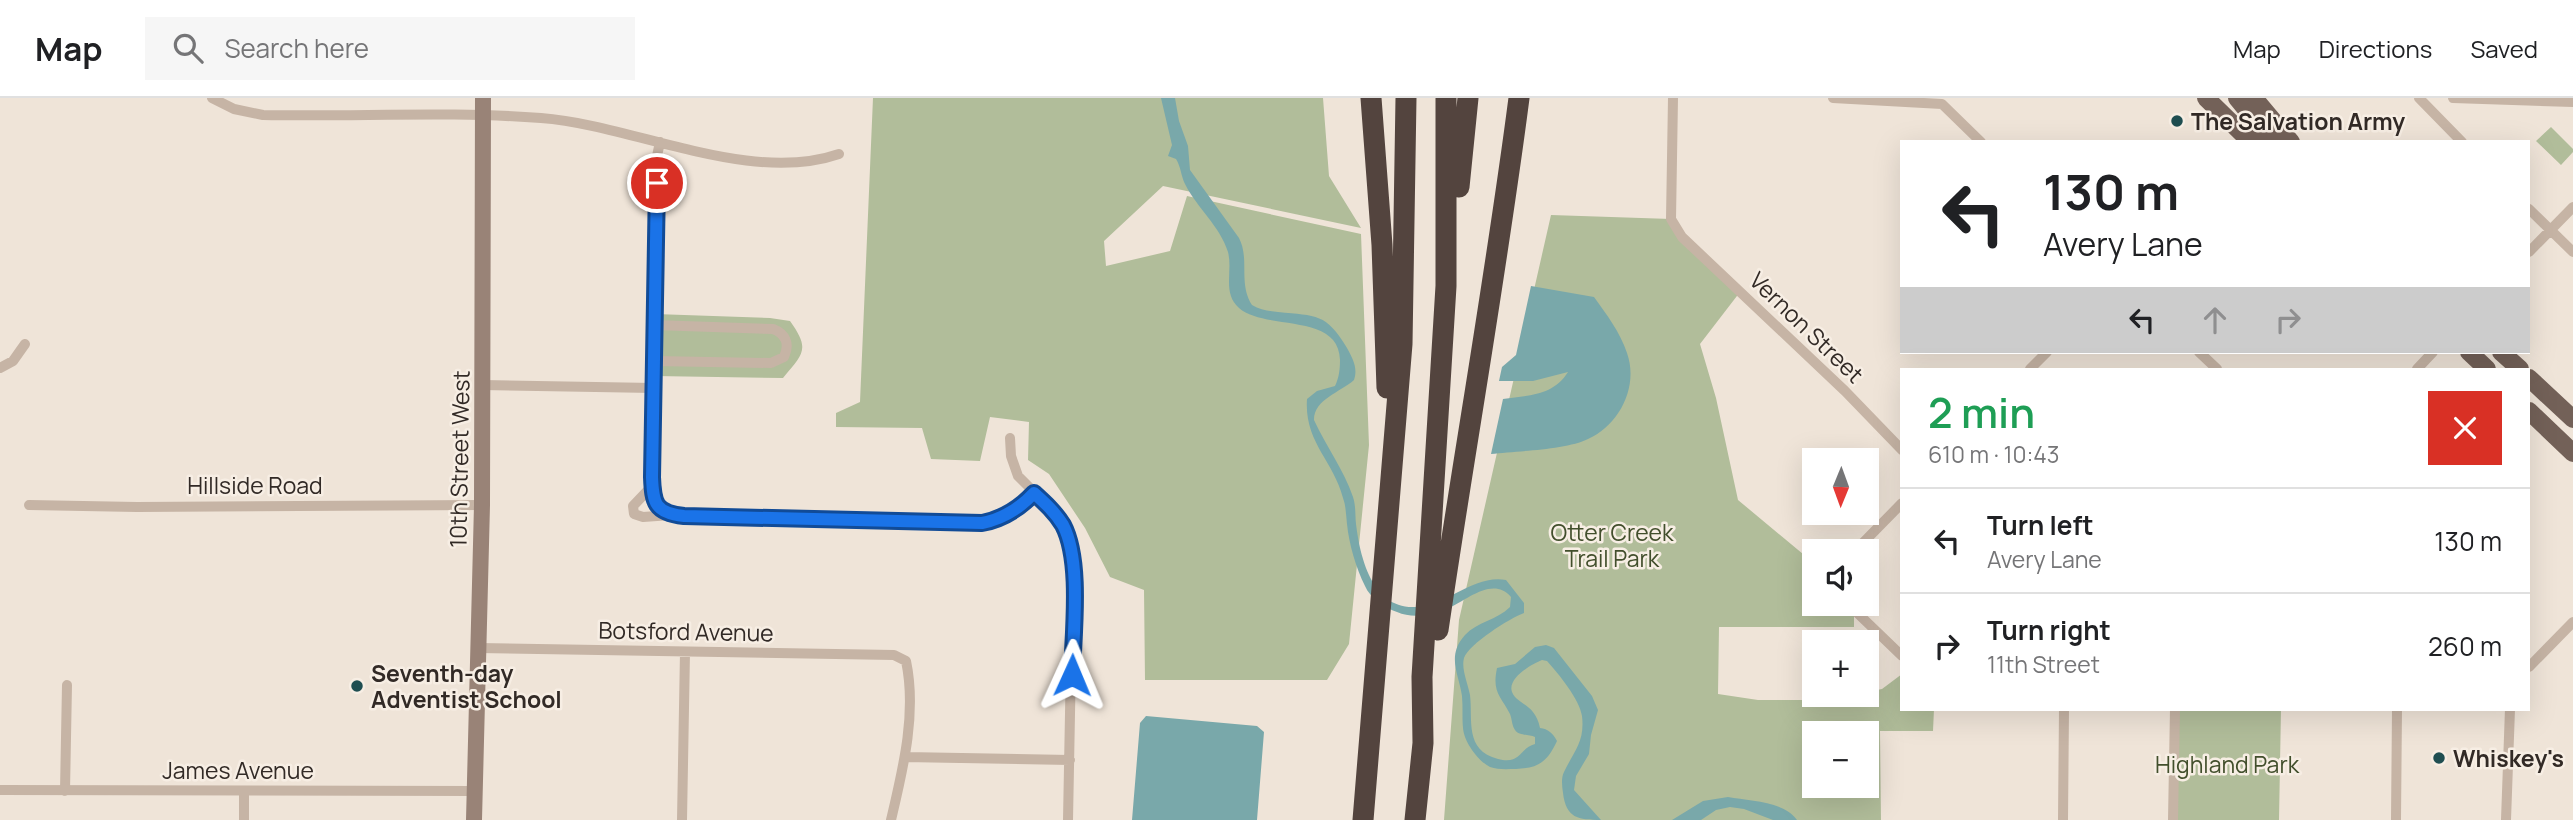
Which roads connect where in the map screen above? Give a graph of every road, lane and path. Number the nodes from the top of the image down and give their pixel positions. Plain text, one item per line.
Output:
1 (212, 98) edge
2 (483, 98) edge
3 (1371, 98) edge
4 (1405, 98) edge
5 (1446, 98) edge
6 (1468, 98) edge
7 (1672, 98) edge
8 (1833, 98) edge
9 (2206, 98) edge
10 (2237, 98) edge
11 (2254, 98) edge
12 (2272, 98) edge
13 (2419, 98) edge
14 (2453, 98) edge
15 (2573, 102) edge
16 (1518, 103) edge
17 (484, 116) junction
18 (2231, 123) junction
19 (1979, 140) edge
20 (2236, 140) edge
21 (2249, 140) edge
22 (2271, 140) edge
23 (2290, 140) edge
24 (2291, 140) edge
25 (2460, 140) edge
26 (660, 142) junction
27 (839, 154) dead end
28 (2573, 206) edge
29 (2530, 210) edge
30 (2549, 230) junction
31 (2530, 251) edge
32 (2573, 252) edge
33 (1446, 286) junction
34 (654, 325) junction
35 (25, 344) dead end
36 (2045, 354) edge
37 (2201, 354) edge
38 (2431, 354) edge
39 (2471, 354) edge
40 (2503, 354) edge
41 (654, 361) junction
42 (0, 368) edge
43 (2031, 368) edge
44 (2216, 368) edge
45 (2418, 368) edge
46 (2486, 368) edge
47 (2519, 368) edge
48 (2530, 379) edge
49 (482, 385) junction
50 (654, 388) junction
51 (2530, 412) edge
52 (2573, 419) edge
53 (1010, 438) dead end
54 (1900, 448) edge
55 (2573, 453) edge
56 (652, 486) junction
57 (1034, 493) junction
58 (29, 505) dead end
59 (482, 505) junction
60 (1900, 505) edge
61 (672, 515) junction
62 (1386, 523) junction
63 (1867, 539) edge
64 (1440, 558) junction
65 (1860, 616) edge
66 (2573, 622) edge
67 (478, 648) junction
68 (685, 652) junction
69 (1900, 654) edge
70 (2530, 666) edge
71 (67, 685) dead end
72 (2064, 711) edge
73 (2175, 711) edge
74 (2397, 711) edge
75 (2510, 711) edge
76 (905, 757) junction
77 (1070, 760) junction
78 (0, 790) edge
79 (65, 791) junction
80 (244, 791) junction
81 (475, 791) junction
82 (244, 820) edge
83 (474, 820) edge
84 (682, 820) edge
85 (891, 820) edge
86 (1068, 820) edge
87 (1363, 820) edge
88 (1415, 820) edge
89 (2063, 820) edge
90 (2173, 820) edge
91 (2396, 820) edge
92 (2506, 820) edge

1 - 17 street
2 - 17 street, 10th Street West
3 - 62 highway
4 - 62 highway
5 - 33 highway
6 - 33 highway
7 - 54 street, Vernon Street
8 - 19 street
9 - 18 main road
10 - 22 main road
11 - 23 main road
12 - 24 main road
13 - 25 street
14 - 15 street
16 - 64 highway
17 - 26 street
17 - 49 street, 10th Street West
18 - 20 street
18 - 21 main road
26 - 27 street
26 - 34 street
28 - 30 street
29 - 30 street
30 - 31 street
30 - 32 street
33 - 64 highway
34 - 41 street
34 - 41 street
35 - 42 street
36 - 43 street
37 - 44 street
38 - 45 street
39 - 46 main road
40 - 47 main road
41 - 50 street
48 - 52 main road
49 - 50 street
49 - 59 street, 10th Street West
50 - 56 street
51 - 55 main road
53 - 57 street
56 - 61 street
56 - 61 street
57 - 61 street
57 - 77 street
58 - 59 street, Hillside Road
59 - 67 street, 10th Street West
60 - 63 street
62 - 87 highway
64 - 88 highway
65 - 69 street
66 - 70 street
67 - 68 street, Botsford Avenue
67 - 81 street, 10th Street West
68 - 76 street, Botsford Avenue
68 - 84 street
71 - 79 street
72 - 89 street
73 - 90 street
74 - 91 street
75 - 92 street
76 - 77 street
76 - 85 street
77 - 86 street
78 - 79 street, James Avenue
79 - 80 street, James Avenue
80 - 81 street, James Avenue
80 - 82 street
81 - 83 street, 10th Street West

